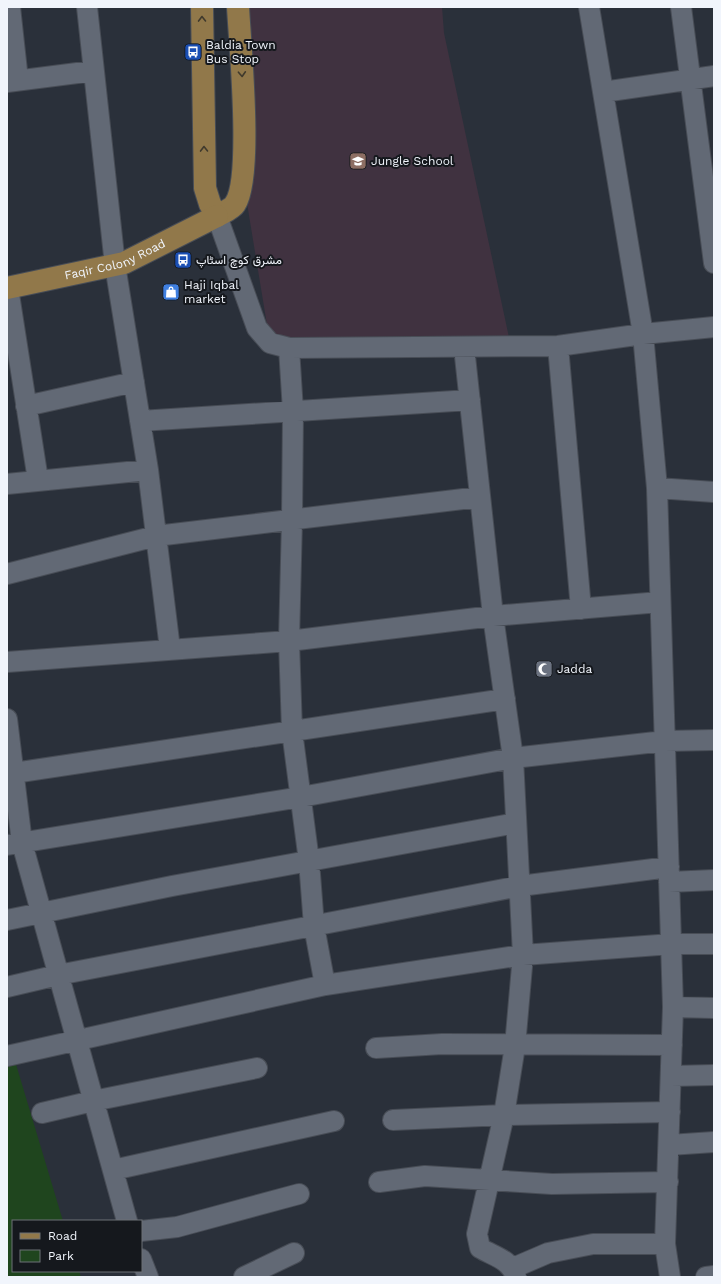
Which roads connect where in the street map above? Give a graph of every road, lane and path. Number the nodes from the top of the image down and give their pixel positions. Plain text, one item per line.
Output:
1 (10, 7) edge
2 (87, 7) edge
3 (202, 7) edge
4 (238, 7) edge
5 (589, 7) edge
6 (682, 7) edge
7 (93, 71) junction
8 (714, 76) edge
9 (691, 79) junction
10 (12, 81) edge
11 (603, 92) junction
12 (217, 216) junction
13 (714, 263) edge
14 (115, 265) junction
15 (8, 288) edge
16 (714, 327) edge
17 (643, 334) junction
18 (558, 346) junction
19 (464, 347) junction
20 (289, 348) junction
21 (134, 382) junction
22 (470, 400) junction
23 (26, 406) junction
24 (293, 411) junction
25 (140, 421) junction
26 (148, 470) junction
27 (38, 480) junction
28 (7, 484) edge
29 (657, 488) junction
30 (714, 492) edge
31 (480, 497) junction
32 (292, 520) junction
33 (156, 536) junction
34 (7, 574) edge
35 (660, 602) junction
36 (581, 609) junction
37 (493, 616) junction
38 (289, 641) junction
39 (170, 649) junction
40 (7, 662) edge
41 (505, 699) junction
42 (7, 719) edge
43 (292, 731) junction
44 (714, 740) edge
45 (665, 741) junction
46 (513, 758) junction
47 (10, 774) edge
48 (301, 797) junction
49 (516, 823) junction
50 (14, 844) edge
51 (309, 861) junction
52 (669, 874) junction
53 (714, 880) edge
54 (520, 886) junction
55 (40, 913) junction
56 (7, 920) edge
57 (314, 926) junction
58 (672, 944) junction
59 (714, 944) edge
60 (523, 955) junction
61 (58, 975) junction
62 (325, 985) junction
63 (7, 987) edge
64 (673, 1007) junction
65 (714, 1008) edge
66 (76, 1040) junction
67 (672, 1045) junction
68 (515, 1046) junction
69 (376, 1048) dead end
70 (7, 1056) edge
71 (257, 1068) dead end
72 (714, 1075) edge
73 (671, 1076) junction
74 (93, 1101) junction
75 (670, 1112) junction
76 (42, 1113) dead end
77 (504, 1115) junction
78 (393, 1120) dead end
79 (334, 1121) dead end
80 (714, 1142) edge
81 (669, 1145) junction
82 (113, 1170) junction
83 (489, 1180) junction
84 (379, 1182) dead end
85 (668, 1182) junction
86 (299, 1194) dead end
87 (127, 1220) edge
88 (142, 1231) edge
89 (665, 1244) junction
90 (294, 1253) dead end
91 (142, 1262) edge
92 (514, 1272) edge
93 (714, 1276) edge
94 (148, 1277) edge
95 (244, 1277) edge
96 (670, 1277) edge
97 (706, 1277) edge

1 - 10 street
2 - 7 street
12 -> 3 main road
4 -> 12 main road, Faqir Colony Road
5 - 11 street
6 - 9 street
7 - 10 street
7 - 14 street
8 - 9 street
9 - 11 street
9 - 13 street
11 - 17 street
12 - 14 main road, Faqir Colony Road
12 - 20 street
14 - 15 main road, Faqir Colony Road
14 - 21 street
15 - 23 street
16 - 17 street
17 - 18 street
17 - 29 street
18 - 19 street
18 - 36 street
19 - 20 street
19 - 22 street
20 - 24 street
21 - 23 street
21 - 25 street
22 - 24 street
22 - 31 street
23 - 27 street
24 - 25 street
24 - 32 street
25 - 26 street
26 - 27 street
26 - 33 street
27 - 28 street
29 - 30 street
29 - 35 street
31 - 32 street
31 - 37 street
32 - 33 street
32 - 38 street
33 - 34 street
33 - 39 street
35 - 36 street
35 - 45 street
36 - 37 street
37 - 38 street
37 - 41 street
38 - 39 street
38 - 43 street
39 - 40 street
41 - 43 street
41 - 46 street
42 - 47 street
43 - 47 street
43 - 48 street
44 - 45 street
45 - 46 street
45 - 52 street
46 - 48 street
46 - 49 street
47 - 50 street
48 - 50 street
48 - 51 street
49 - 51 street
49 - 54 street
50 - 55 street
51 - 55 street
51 - 57 street
52 - 53 street
52 - 54 street
52 - 58 street
54 - 57 street
54 - 60 street
55 - 56 street
55 - 61 street
57 - 61 street
57 - 62 street
58 - 59 street
58 - 60 street
58 - 64 street
60 - 62 street
60 - 68 street
61 - 63 street
61 - 66 street
62 - 66 street
64 - 65 street
64 - 67 street
66 - 70 street
66 - 74 street
67 - 68 street
67 - 73 street
68 - 69 street
68 - 77 street
71 - 74 street
72 - 73 street
73 - 75 street
74 - 76 street
74 - 82 street
75 - 77 street
75 - 81 street
77 - 78 street
77 - 83 street
79 - 82 street
80 - 81 street
81 - 85 street
82 - 87 street
83 - 84 street
83 - 85 street
83 - 92 street
85 - 89 street
86 - 88 street
89 - 92 street
89 - 96 street
90 - 95 street
91 - 94 street
93 - 97 street

